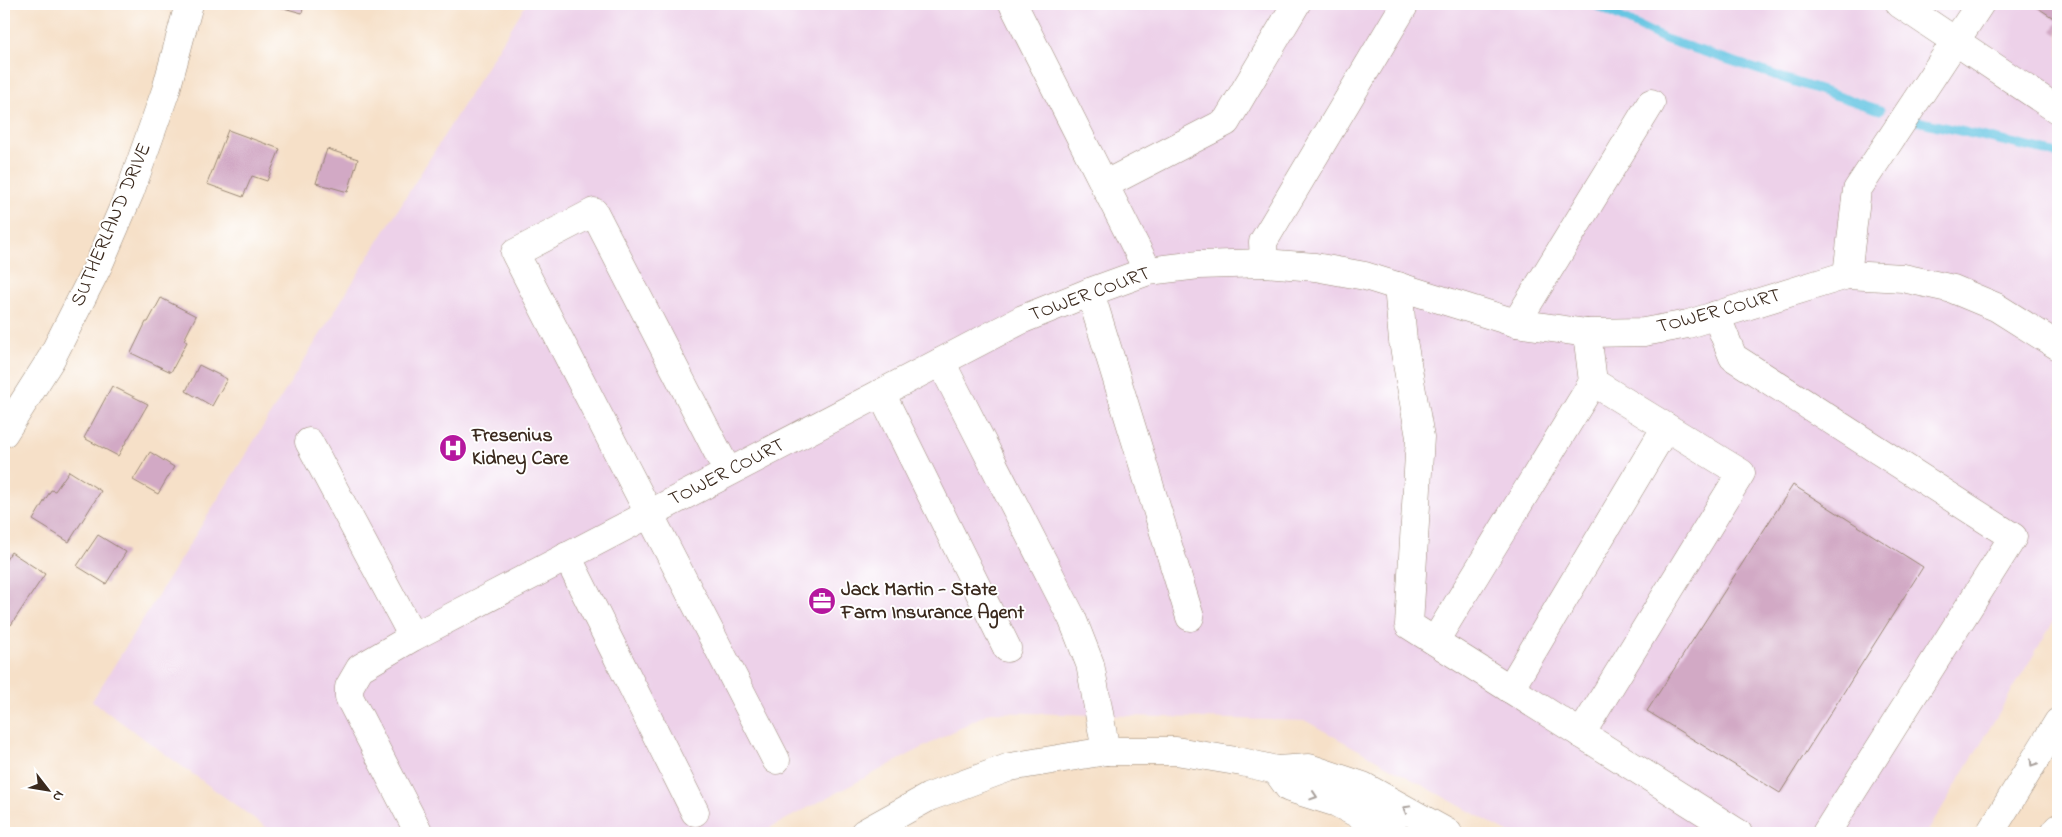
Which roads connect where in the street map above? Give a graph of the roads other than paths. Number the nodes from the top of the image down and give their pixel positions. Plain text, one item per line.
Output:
1 (189, 4) edge
2 (1013, 4) edge
3 (1296, 4) edge
4 (1405, 4) edge
5 (1900, 4) edge
6 (1980, 4) edge
7 (1956, 40) junction
8 (1651, 104) dead end
9 (2058, 110) edge
10 (1104, 185) junction
11 (1264, 263) junction
12 (1148, 271) junction
13 (1847, 275) junction
14 (1398, 286) junction
15 (1090, 292) junction
16 (1716, 315) junction
17 (1516, 322) junction
18 (1586, 333) junction
19 (2058, 346) edge
20 (941, 362) junction
21 (1593, 382) junction
22 (881, 393) junction
23 (1666, 427) junction
24 (4, 433) edge
25 (309, 442) dead end
26 (728, 472) junction
27 (649, 514) junction
28 (567, 556) junction
29 (1190, 616) dead end
30 (413, 637) junction
31 (1435, 641) junction
32 (1007, 648) dead end
33 (1510, 689) junction
34 (2058, 722) edge
35 (1581, 734) junction
36 (1106, 751) junction
37 (776, 760) dead end
38 (1276, 770) junction
39 (696, 812) dead end
40 (2058, 828) edge
41 (419, 833) edge
42 (864, 833) edge
43 (1394, 833) edge
44 (1448, 833) edge
45 (1738, 833) edge
46 (1826, 833) edge
47 (1990, 833) edge
48 (2055, 833) edge

1 - 24 street, SUTHERLAND DRIVE
2 - 10 street
3 - 10 street
4 - 11 street
5 - 7 street
6 - 7 street
7 - 9 street
7 - 13 street
8 - 17 street
10 - 12 street
11 - 12 street, TOWER COURT
11 - 14 street, TOWER COURT
12 - 15 street, TOWER COURT
13 - 16 street, TOWER COURT
13 - 19 street, TOWER COURT
14 - 17 street, TOWER COURT
14 - 31 street
15 - 20 street, TOWER COURT
15 - 29 street
16 - 18 street, TOWER COURT
16 - 46 street
17 - 18 street, TOWER COURT
18 - 21 street
20 - 22 street, TOWER COURT
20 - 36 street
21 - 23 street
21 - 31 street
22 - 26 street, TOWER COURT
22 - 32 street
23 - 33 street
23 - 35 street
25 - 30 street
26 - 27 street, TOWER COURT
26 - 27 street
27 - 28 street, TOWER COURT
27 - 37 street
28 - 30 street, TOWER COURT
28 - 39 street
30 - 41 street, TOWER COURT
31 - 33 street
33 - 35 street
34 -> 47 street
35 - 45 street
36 - 38 street
36 - 42 street
38 -> 43 street
44 -> 38 street
40 - 48 street

